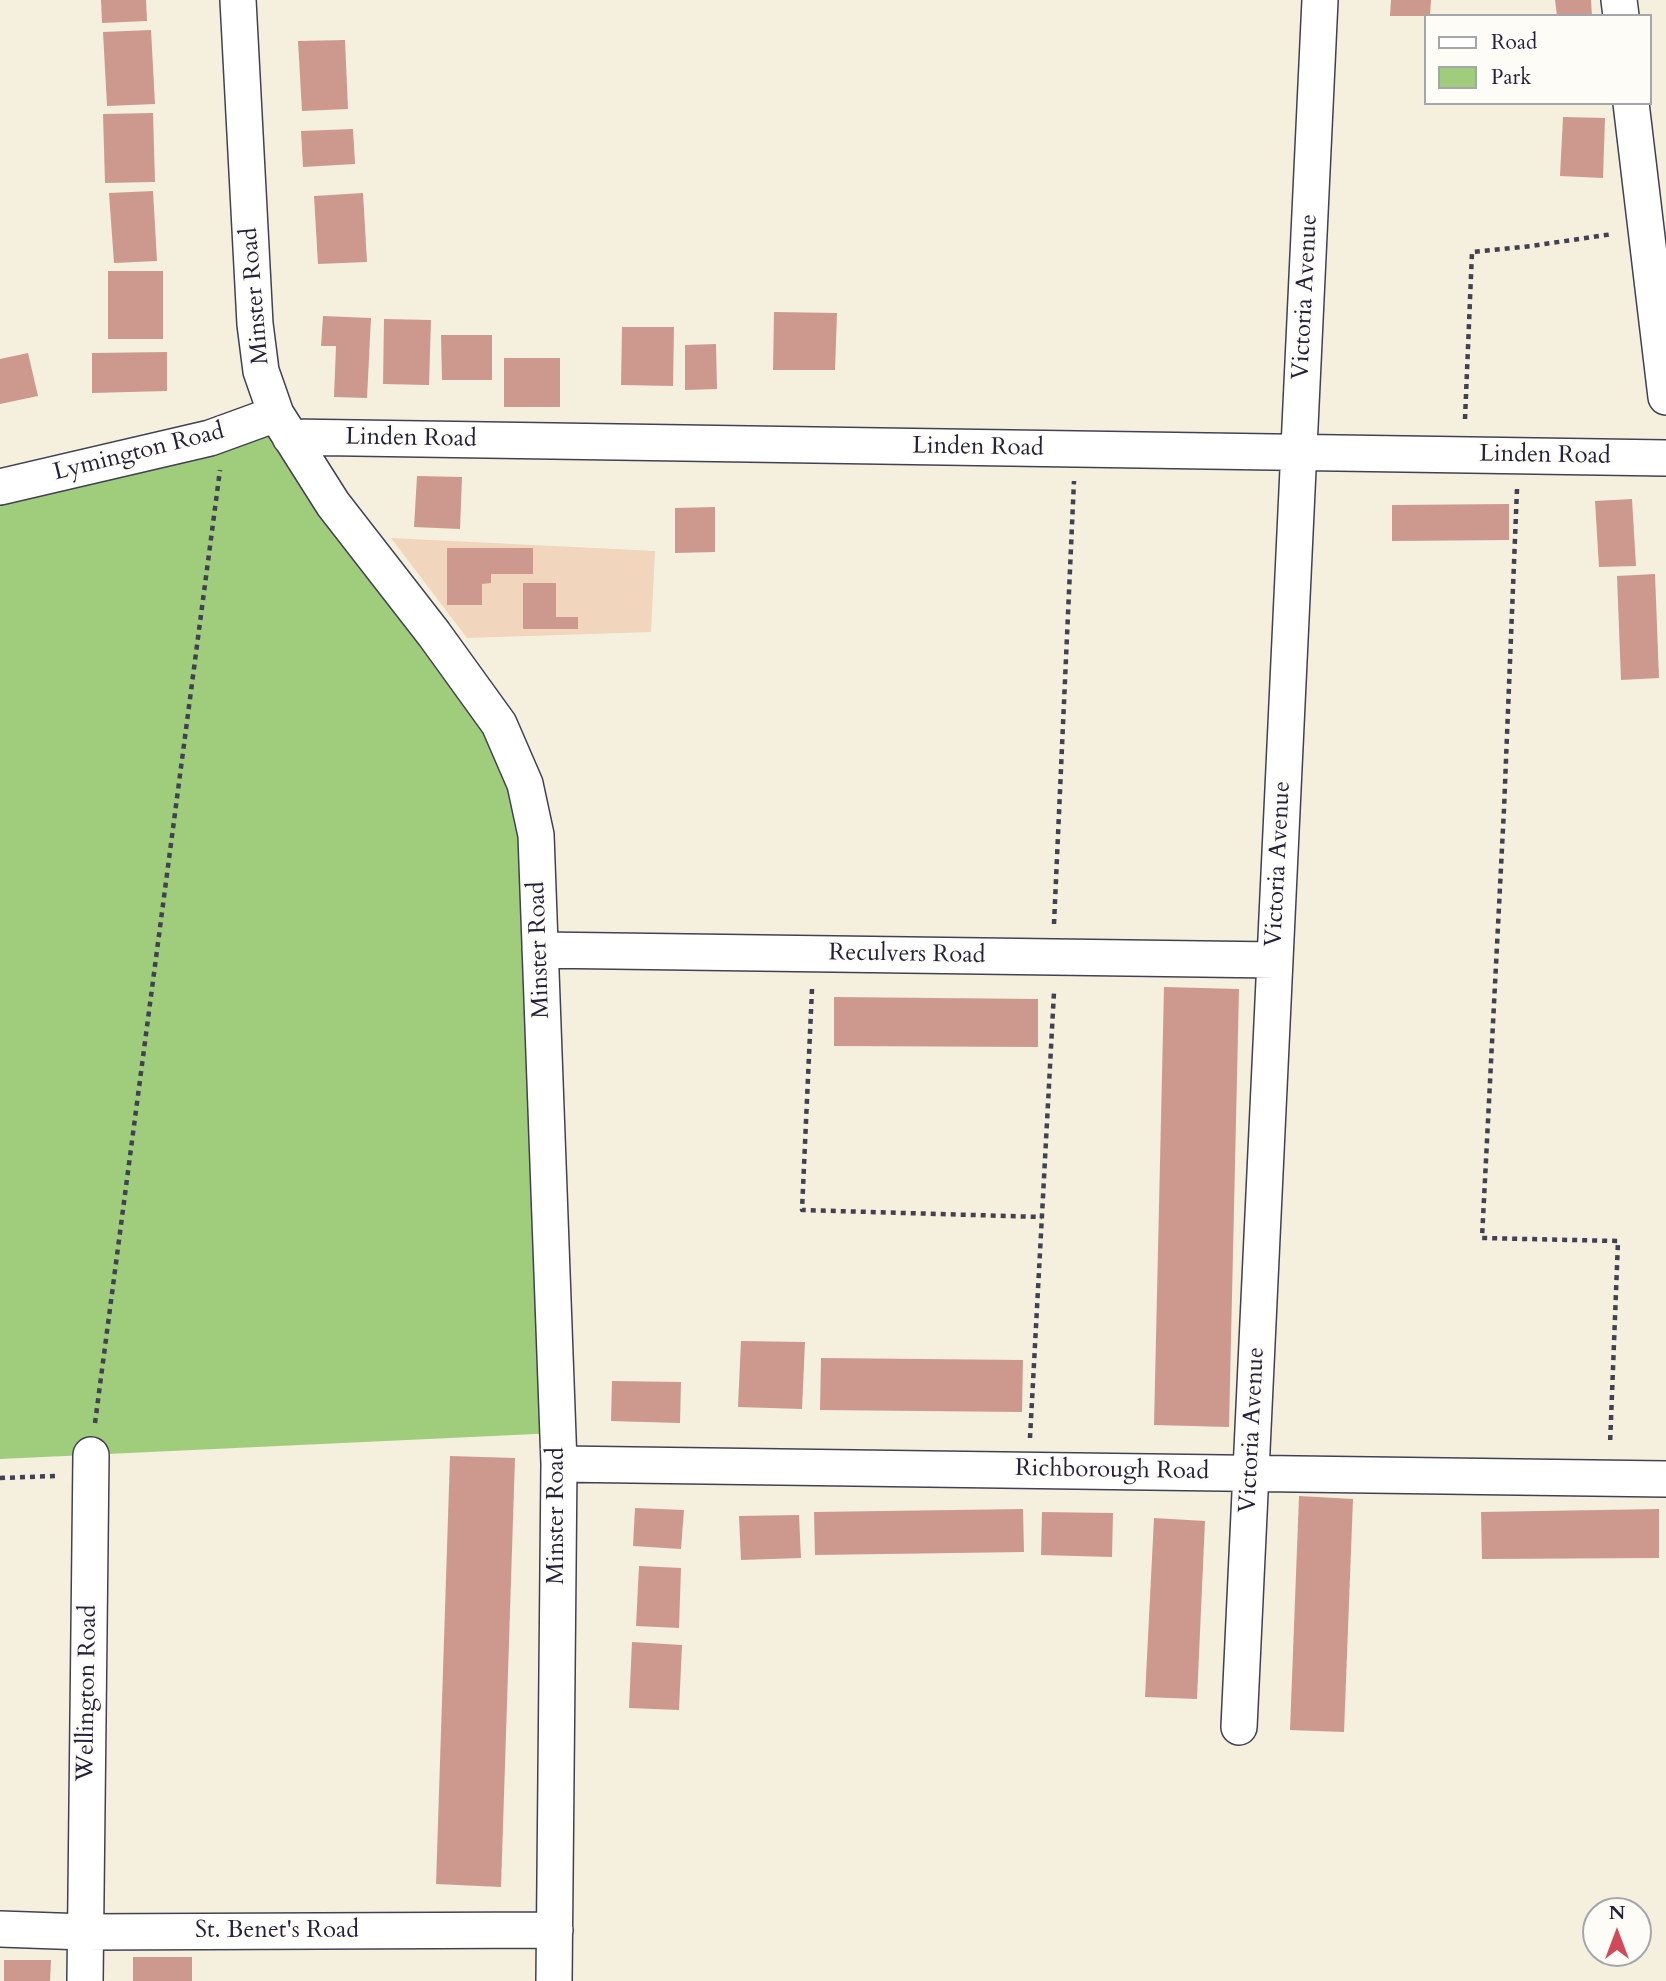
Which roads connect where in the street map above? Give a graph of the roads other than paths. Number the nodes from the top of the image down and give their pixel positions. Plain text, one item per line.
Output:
1 (239, 0) edge
2 (1320, 0) edge
3 (1631, 105) edge
4 (1666, 397) edge
5 (283, 426) junction
6 (1299, 452) junction
7 (1666, 458) edge
8 (0, 487) edge
9 (540, 950) junction
10 (1275, 960) junction
11 (559, 1464) junction
12 (91, 1465) road end
13 (1251, 1474) junction
14 (1666, 1479) edge
15 (1238, 1727) dead end
16 (0, 1929) edge
17 (555, 1930) junction
18 (85, 1932) junction
19 (85, 1981) edge
20 (554, 1981) edge

1 - 5 street, Minster Road
2 - 6 street, Victoria Avenue
3 - 4 street
5 - 6 street, Linden Road
5 - 8 street, Lymington Road
5 - 9 street, Minster Road
6 - 7 street, Linden Road
6 - 10 street, Victoria Avenue
9 - 10 street, Reculvers Road
9 - 11 street, Minster Road
10 - 13 street, Victoria Avenue
11 - 13 street, Richborough Road
11 - 17 street, Minster Road
12 - 18 street, Wellington Road
13 - 14 street, Richborough Road
13 - 15 street, Victoria Avenue
16 - 18 street, St. Benet's Road
17 - 18 street, St. Benet's Road
17 - 20 street, Minster Road
18 - 19 street, Wellington Road

